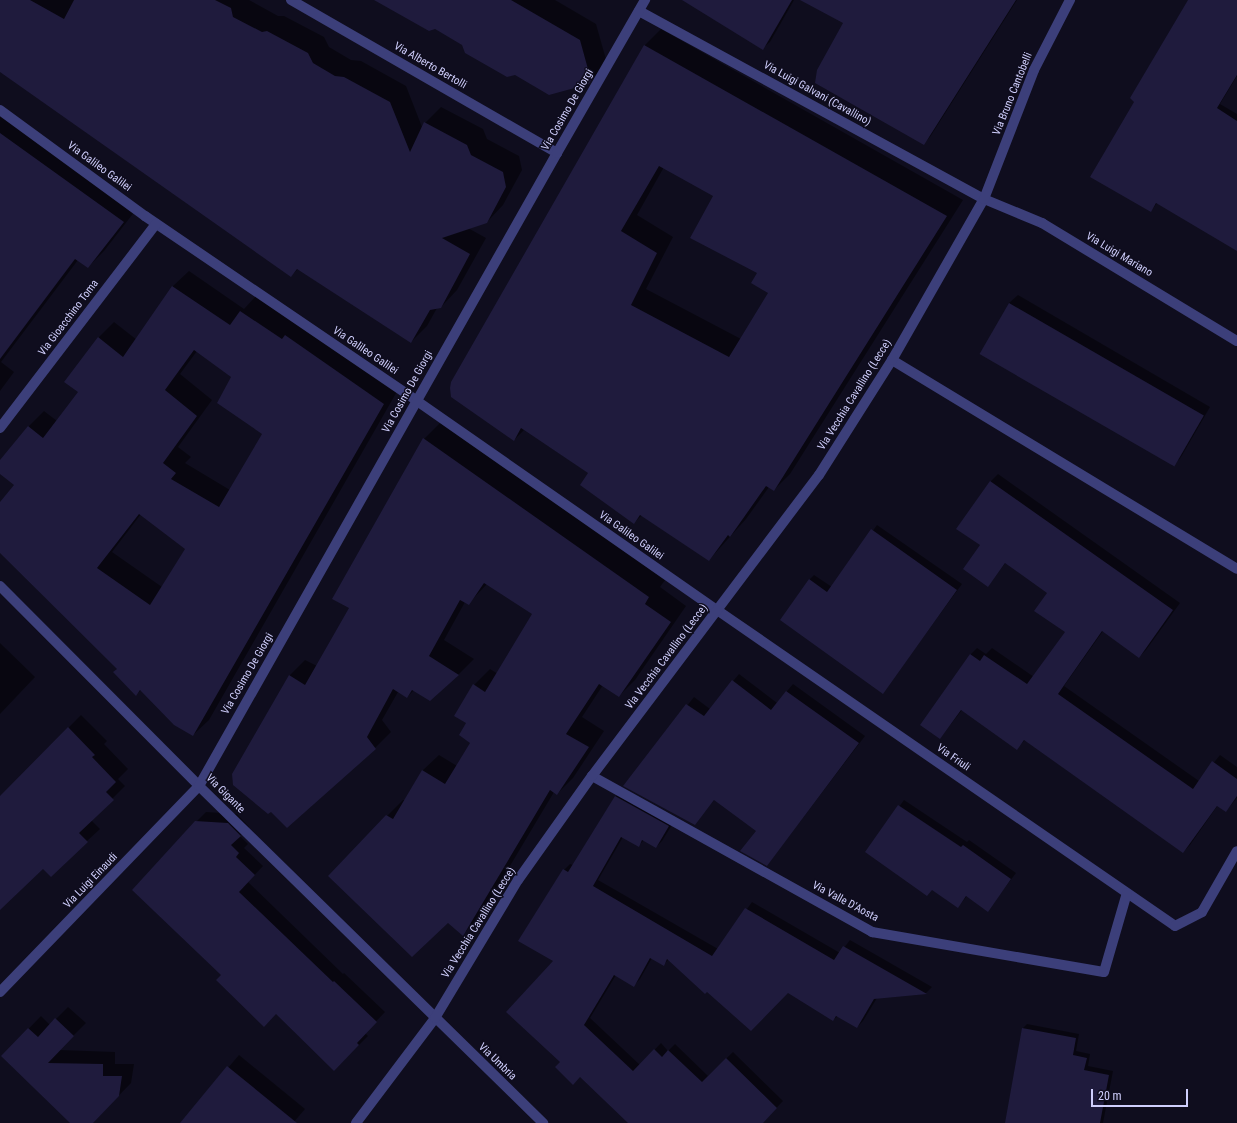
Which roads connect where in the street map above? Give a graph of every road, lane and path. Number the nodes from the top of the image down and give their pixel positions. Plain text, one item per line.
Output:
1 (291, 0) edge
2 (645, 0) edge
3 (1070, 0) edge
4 (639, 11) junction
5 (0, 110) edge
6 (557, 153) junction
7 (984, 199) junction
8 (156, 224) junction
9 (1237, 341) edge
10 (892, 360) junction
11 (417, 401) junction
12 (0, 428) edge
13 (1237, 569) edge
14 (0, 586) edge
15 (717, 610) junction
16 (592, 776) junction
17 (199, 786) junction
18 (1237, 851) edge
19 (1128, 893) junction
20 (0, 992) edge
21 (435, 1018) junction
22 (356, 1123) edge
23 (543, 1123) edge

1 - 6 street, Via Alberto Bertolli
2 - 4 street, Via Cosimo De Giorgi
3 - 7 street, Via Bruno Cantobelli
4 - 6 street, Via Cosimo De Giorgi
4 - 7 street, Via Luigi Galvani (Cavallino)
5 - 8 street, Via Galileo Galilei
6 - 11 street, Via Cosimo De Giorgi
7 - 9 street, Via Luigi Mariano
7 - 10 street, Via Vecchia Cavallino (Lecce)
8 - 11 street, Via Galileo Galilei
8 - 12 street, Via Gioacchino Toma
10 - 13 street
10 - 15 street, Via Vecchia Cavallino (Lecce)
11 - 15 street, Via Galileo Galilei
11 - 17 street, Via Cosimo De Giorgi
14 - 17 street, Via Gigante
15 - 16 street, Via Vecchia Cavallino (Lecce)
15 - 19 street, Via Friuli
16 - 19 street, Via Valle D'Aosta
16 - 21 street, Via Vecchia Cavallino (Lecce)
17 - 20 street, Via Luigi Einaudi
17 - 21 street, Via Gigante
18 - 19 street, Via Friuli
21 - 22 street, Via Vecchia Cavallino (Lecce)
21 - 23 street, Via Umbria

